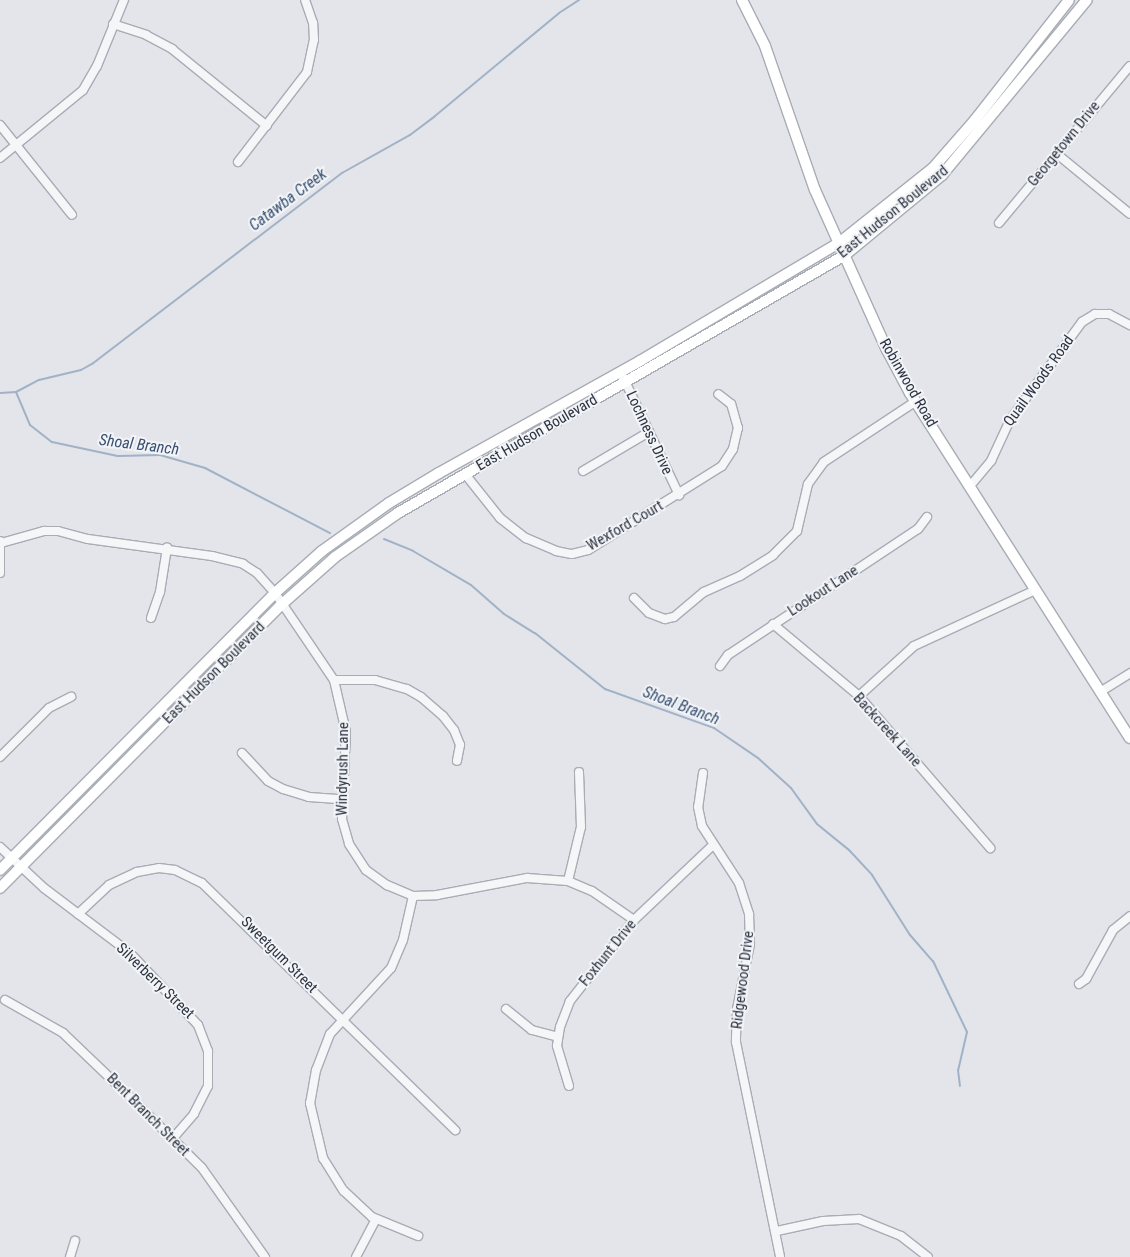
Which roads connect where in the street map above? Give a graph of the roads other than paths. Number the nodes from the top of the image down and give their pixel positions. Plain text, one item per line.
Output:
1 (124, 0) edge
2 (305, 0) edge
3 (742, 0) edge
4 (1069, 0) edge
5 (1087, 0) edge
6 (113, 24) junction
7 (1130, 66) edge
8 (0, 126) edge
9 (267, 126) junction
10 (16, 145) junction
11 (1057, 154) junction
12 (0, 158) edge
13 (238, 162) dead end
14 (72, 214) dead end
15 (1130, 214) edge
16 (999, 222) dead end
17 (839, 244) junction
18 (845, 255) junction
19 (1130, 325) edge
20 (620, 371) junction
21 (626, 381) junction
22 (718, 394) dead end
23 (916, 401) junction
24 (649, 432) junction
25 (461, 460) junction
26 (583, 471) dead end
27 (465, 474) junction
28 (970, 486) junction
29 (679, 495) junction
30 (927, 517) dead end
31 (0, 542) edge
32 (167, 548) junction
33 (0, 573) edge
34 (1035, 590) junction
35 (275, 593) junction
36 (634, 598) dead end
37 (281, 605) junction
38 (150, 618) dead end
39 (773, 624) junction
40 (720, 666) dead end
41 (1130, 673) edge
42 (334, 680) junction
43 (1100, 692) junction
44 (859, 696) junction
45 (71, 697) dead end
46 (1130, 738) edge
47 (242, 754) dead end
48 (0, 757) edge
49 (457, 761) dead end
50 (579, 772) dead end
51 (703, 773) dead end
52 (341, 799) junction
53 (0, 846) edge
54 (712, 846) junction
55 (990, 848) dead end
56 (12, 858) junction
57 (21, 867) junction
58 (0, 870) edge
59 (568, 881) junction
60 (0, 888) edge
61 (413, 896) junction
62 (78, 914) junction
63 (1130, 916) edge
64 (634, 920) junction
65 (1079, 984) dead end
66 (6, 1000) dead end
67 (506, 1009) dead end
68 (342, 1018) junction
69 (558, 1037) junction
70 (569, 1086) dead end
71 (455, 1130) dead end
72 (172, 1139) junction
73 (376, 1219) junction
74 (777, 1231) junction
75 (418, 1236) dead end
76 (76, 1241) dead end
77 (70, 1257) edge
78 (265, 1257) edge
79 (356, 1257) edge
80 (780, 1257) edge
81 (928, 1257) edge

1 - 6 street
2 - 9 street
3 - 17 main road, Robinwood Road
4 - 17 main road, East Hudson Boulevard
5 - 18 main road, East Hudson Boulevard
6 - 9 street
6 - 10 street
7 - 11 street, Georgetown Drive
8 - 10 street
9 - 13 street
10 - 12 street
10 - 14 street
11 - 15 street
11 - 16 street, Georgetown Drive
17 - 18 main road, Robinwood Road
17 - 20 main road, East Hudson Boulevard
18 - 21 main road, East Hudson Boulevard
18 - 23 main road, Robinwood Road
19 - 28 street, Quail Woods Road
20 - 21 street, Lochness Drive
20 - 25 main road, East Hudson Boulevard
21 - 24 street, Lochness Drive
21 - 27 main road, East Hudson Boulevard
22 - 29 street, Wexford Court
23 - 28 main road, Robinwood Road
23 - 36 street
24 - 26 street
24 - 29 street, Lochness Drive
25 - 27 main road
25 - 35 main road, East Hudson Boulevard
27 - 29 street, Wexford Court
27 - 37 main road, East Hudson Boulevard
28 - 34 main road, Robinwood Road
30 - 39 street, Lookout Lane
31 - 32 street, Windyrush Lane
31 - 33 street
32 - 35 street, Windyrush Lane
32 - 38 street
34 - 43 main road, Robinwood Road
34 - 44 street
35 - 37 street, Windyrush Lane
35 - 56 main road, East Hudson Boulevard
37 - 42 street, Windyrush Lane
37 - 57 main road, East Hudson Boulevard
39 - 40 street, Lookout Lane
39 - 44 street, Backcreek Lane
41 - 43 street
42 - 49 street
42 - 52 street, Windyrush Lane
43 - 46 main road, Robinwood Road
44 - 55 street, Backcreek Lane
45 - 48 street
47 - 52 street
50 - 59 street
51 - 54 street, Ridgewood Drive
52 - 61 street, Windyrush Lane
53 - 56 street, Silverberry Street
54 - 64 street, Foxhunt Drive
54 - 74 street, Ridgewood Drive
56 - 57 street, Silverberry Street
56 - 58 main road, East Hudson Boulevard
57 - 60 main road, East Hudson Boulevard
57 - 62 street, Silverberry Street
59 - 61 street, Windyrush Lane
59 - 64 street, Windyrush Lane
61 - 68 street
62 - 68 street, Sweetgum Street
62 - 72 street, Silverberry Street
63 - 65 street
64 - 69 street, Foxhunt Drive
66 - 72 street, Bent Branch Street
67 - 69 street
68 - 71 street, Sweetgum Street
68 - 73 street
69 - 70 street, Foxhunt Drive
72 - 78 street, Bent Branch Street
73 - 75 street
73 - 79 street
74 - 80 street, Ridgewood Drive
74 - 81 street
76 - 77 street

